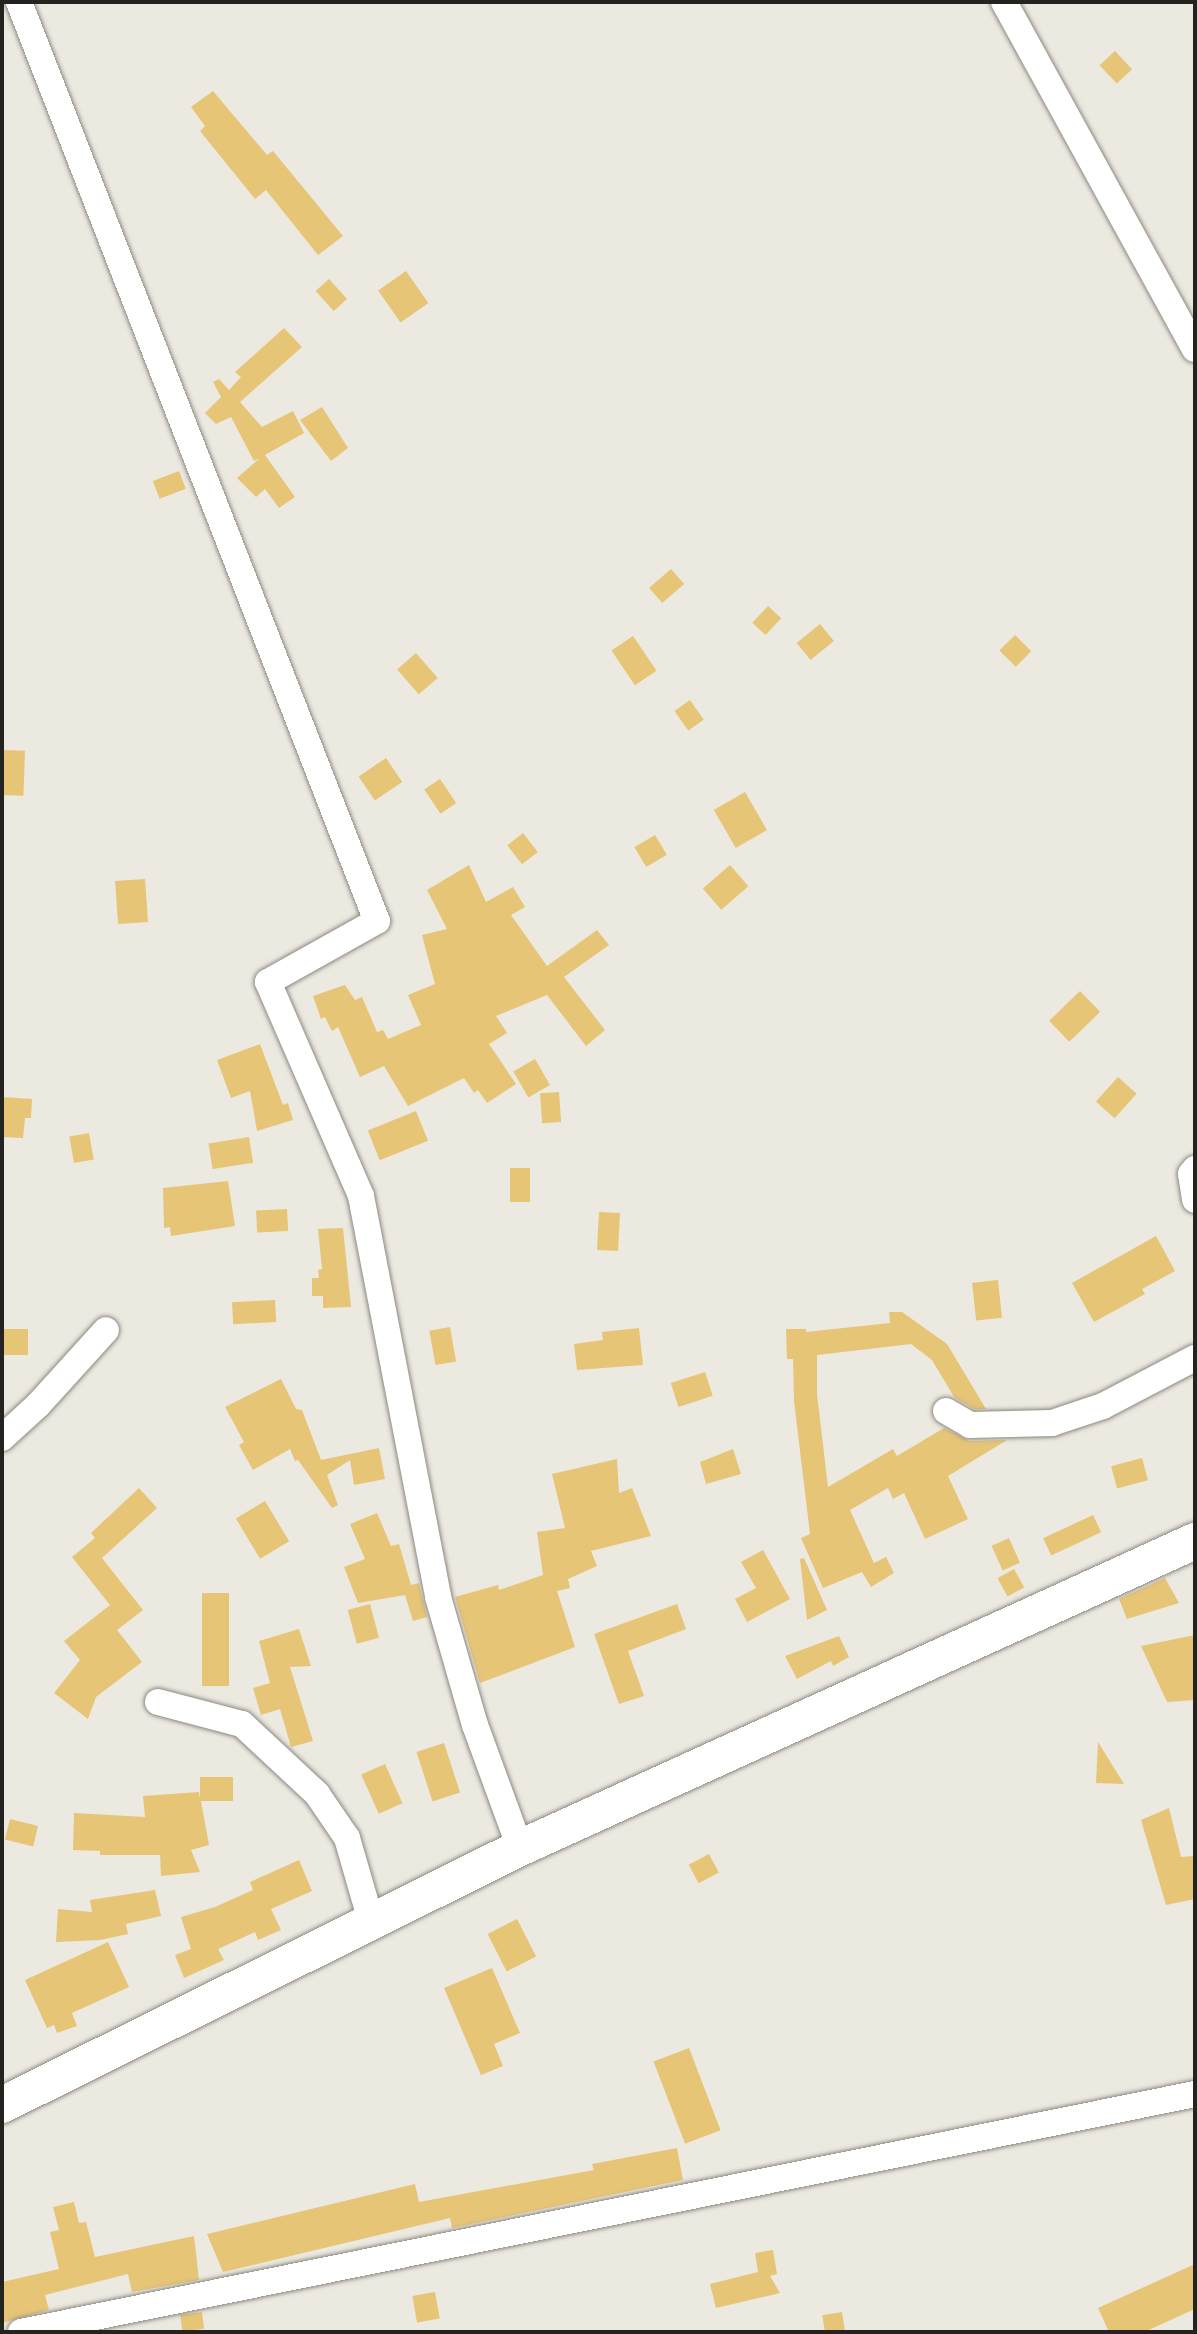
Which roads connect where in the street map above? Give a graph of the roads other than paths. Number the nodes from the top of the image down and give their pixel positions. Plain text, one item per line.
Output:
1 (19, 2) edge
2 (1004, 2) edge
3 (1195, 349) edge
4 (1195, 1169) edge
5 (1195, 1200) edge
6 (106, 1330) dead end
7 (1195, 1358) edge
8 (946, 1411) dead end
9 (2, 1438) edge
10 (1195, 1541) edge
11 (158, 1702) dead end
12 (520, 1848) junction
13 (371, 1921) junction
14 (1195, 2094) edge
15 (2, 2105) edge
16 (21, 2332) edge

1 - 12 street
2 - 3 street
4 - 5 street
6 - 9 street
7 - 8 street
10 - 12 main road
11 - 13 street
12 - 13 main road
13 - 15 main road
14 - 16 street

